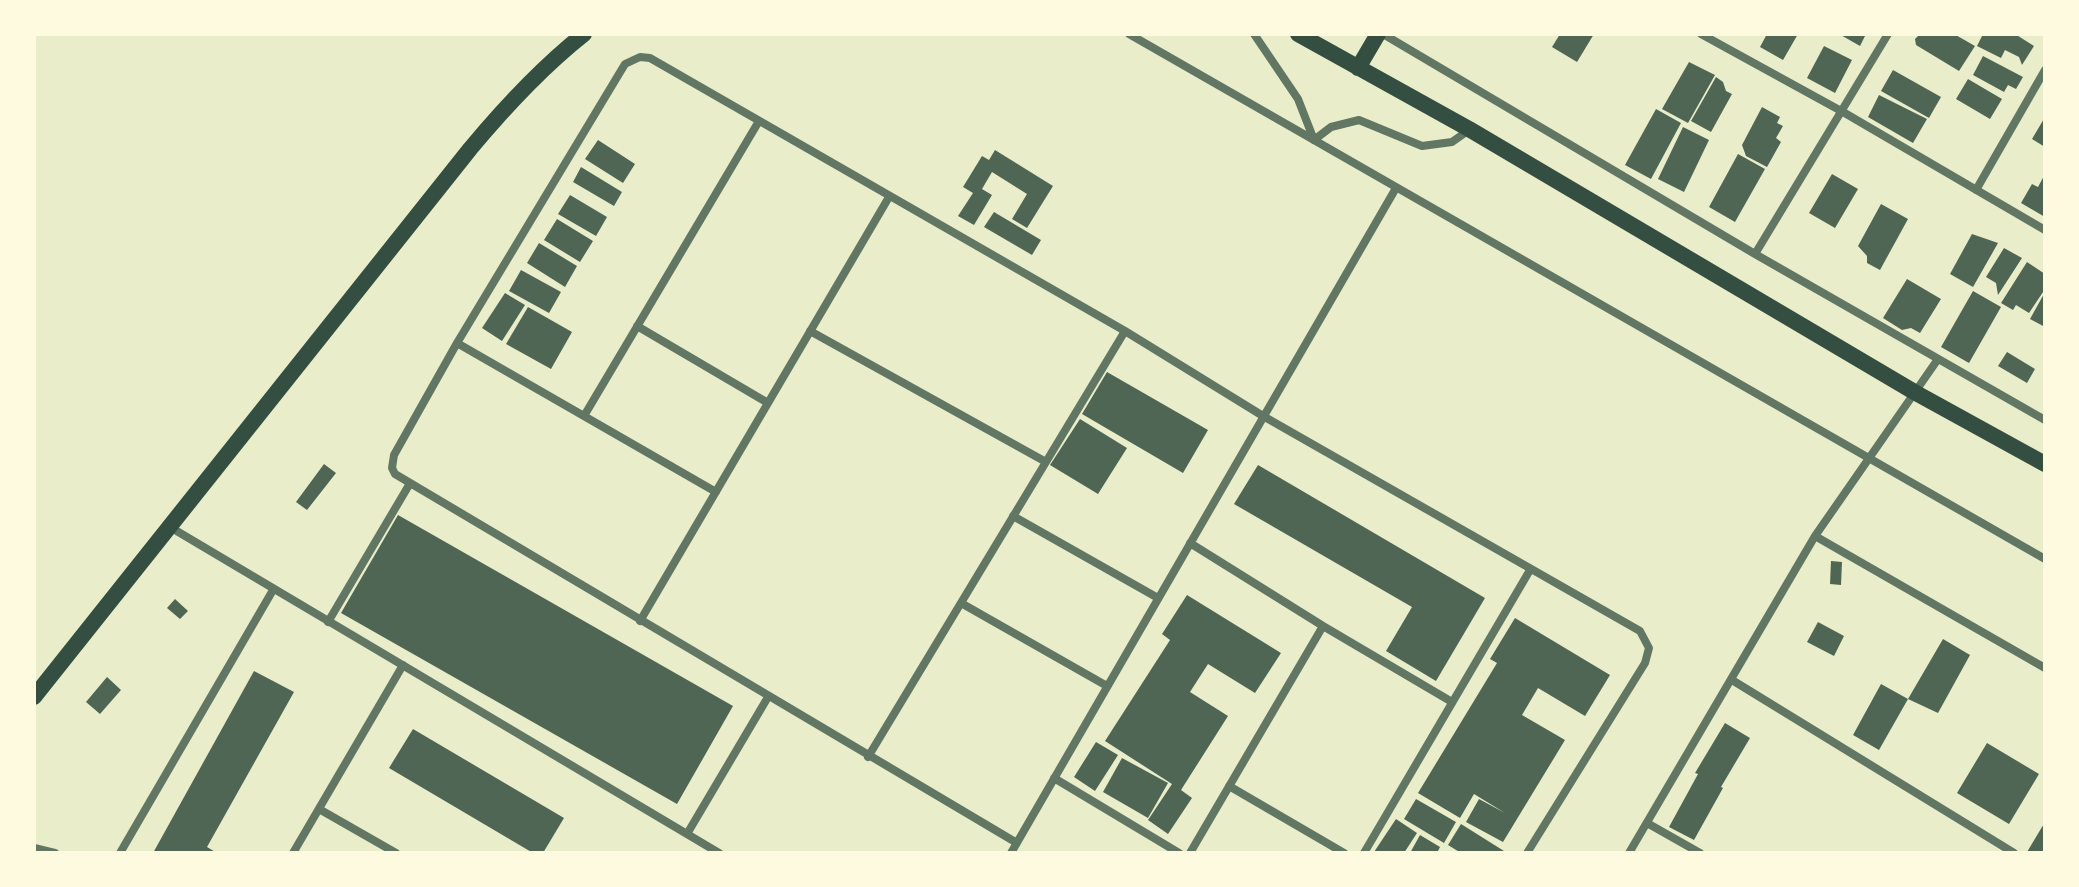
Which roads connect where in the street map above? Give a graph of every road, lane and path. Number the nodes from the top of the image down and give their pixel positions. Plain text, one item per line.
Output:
1 (584, 34) edge
2 (1129, 34) edge
3 (1254, 34) edge
4 (1298, 34) edge
5 (1381, 34) edge
6 (1701, 34) edge
7 (1888, 34) edge
8 (1358, 68) junction
9 (2045, 70) edge
10 (1843, 112) junction
11 (759, 121) junction
12 (1469, 129) junction
13 (1314, 140) junction
14 (1396, 188) junction
15 (1976, 190) junction
16 (889, 197) junction
17 (2045, 230) edge
18 (1755, 254) junction
19 (637, 326) junction
20 (810, 331) junction
21 (1125, 331) junction
22 (457, 343) junction
23 (1938, 359) junction
24 (1916, 393) junction
25 (768, 403) junction
26 (584, 416) junction
27 (1263, 416) junction
28 (2045, 420) edge
29 (1871, 458) junction
30 (1046, 462) junction
31 (2045, 464) edge
32 (409, 485) junction
33 (716, 492) junction
34 (1013, 516) junction
35 (170, 527) junction
36 (1815, 536) junction
37 (1190, 543) junction
38 (2045, 559) edge
39 (1530, 570) junction
40 (273, 590) junction
41 (1158, 598) junction
42 (961, 603) junction
43 (640, 621) junction
44 (328, 622) junction
45 (1323, 626) junction
46 (403, 665) junction
47 (2045, 668) edge
48 (1732, 680) junction
49 (1107, 686) junction
50 (34, 697) edge
51 (768, 697) junction
52 (1452, 702) junction
53 (868, 757) junction
54 (1054, 778) junction
55 (1229, 786) junction
56 (319, 809) junction
57 (1647, 823) junction
58 (687, 834) junction
59 (1017, 843) junction
60 (34, 848) edge
61 (2012, 852) edge
62 (55, 853) edge
63 (120, 853) edge
64 (293, 853) edge
65 (396, 853) edge
66 (719, 853) edge
67 (1011, 853) edge
68 (1179, 853) edge
69 (1190, 853) edge
70 (1344, 853) edge
71 (1364, 853) edge
72 (1527, 853) edge
73 (1629, 853) edge
74 (1700, 853) edge

1 - 35 main road
2 - 13 street
3 - 13 street
4 - 8 main road
5 - 8 main road
5 - 18 street
6 - 10 street
7 - 10 street
8 - 12 main road
9 - 15 street
10 - 15 street
10 - 18 street
11 - 16 street
11 - 19 street
11 - 22 street
12 - 13 street
12 - 24 main road
13 - 14 street
14 - 27 street
14 - 29 street
15 - 17 street
16 - 20 street
16 - 21 street
18 - 23 street
19 - 25 street
19 - 26 street
20 - 25 street
20 - 30 street
21 - 27 street
21 - 30 street
22 - 26 street
22 - 32 street
23 - 24 street
23 - 28 street
24 - 29 street
24 - 31 main road
25 - 33 street
26 - 33 street
27 - 37 street
27 - 39 street
29 - 36 street
29 - 38 street
30 - 34 street
32 - 43 street
32 - 44 street
33 - 43 street
34 - 41 street
34 - 42 street
35 - 40 street
35 - 50 main road
36 - 47 street
36 - 48 street
37 - 41 street
37 - 45 street
39 - 52 street
39 - 72 street
40 - 44 street
40 - 63 street
41 - 49 street
42 - 49 street
42 - 53 street
43 - 51 street
44 - 46 street
45 - 52 street
45 - 55 street
46 - 56 street
46 - 58 street
48 - 57 street
48 - 61 street
49 - 54 street
51 - 53 street
51 - 58 street
52 - 71 street
53 - 59 street
54 - 59 street
54 - 68 street
55 - 69 street
55 - 70 street
56 - 64 street
56 - 65 street
57 - 73 street
57 - 74 street
58 - 66 street
59 - 67 street
60 - 62 street

